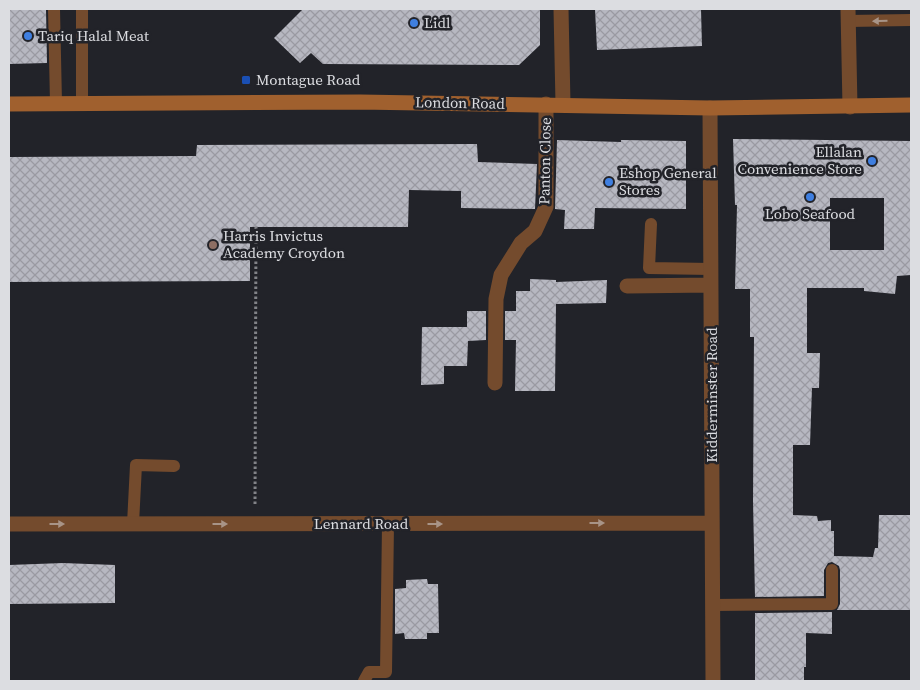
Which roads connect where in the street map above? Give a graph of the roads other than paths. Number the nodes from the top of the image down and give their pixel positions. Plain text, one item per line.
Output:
1 (54, 9) edge
2 (82, 9) edge
3 (561, 9) edge
4 (848, 15) edge
5 (911, 20) edge
6 (82, 102) junction
7 (56, 103) junction
8 (9, 104) edge
9 (546, 104) junction
10 (564, 104) junction
11 (911, 105) edge
12 (850, 107) junction
13 (710, 108) junction
14 (651, 224) dead end
15 (711, 269) junction
16 (711, 285) junction
17 (627, 286) dead end
18 (495, 382) dead end
19 (174, 466) dead end
20 (712, 523) junction
21 (9, 524) edge
22 (133, 524) junction
23 (388, 524) junction
24 (832, 570) dead end
25 (713, 605) junction
26 (364, 681) edge
27 (713, 681) edge

1 - 7 lane
2 - 6 lane
3 - 10 street
5 -> 4 lane
4 - 12 street
6 - 7 street, London Road
6 - 9 street, London Road
7 - 8 street, London Road
9 - 10 street, London Road
9 - 18 street, Panton Close
10 - 13 street, London Road
11 - 12 street, London Road
12 - 13 street, London Road
13 - 15 street, Kidderminster Road
14 - 15 lane
15 - 16 street, Kidderminster Road
16 - 17 street
16 - 20 street, Kidderminster Road
19 - 22 lane
23 -> 20 street, Lennard Road
20 - 25 street, Kidderminster Road
21 -> 22 street, Lennard Road
22 -> 23 street, Lennard Road
23 - 26 lane
24 - 25 lane
25 - 27 street, Kidderminster Road

